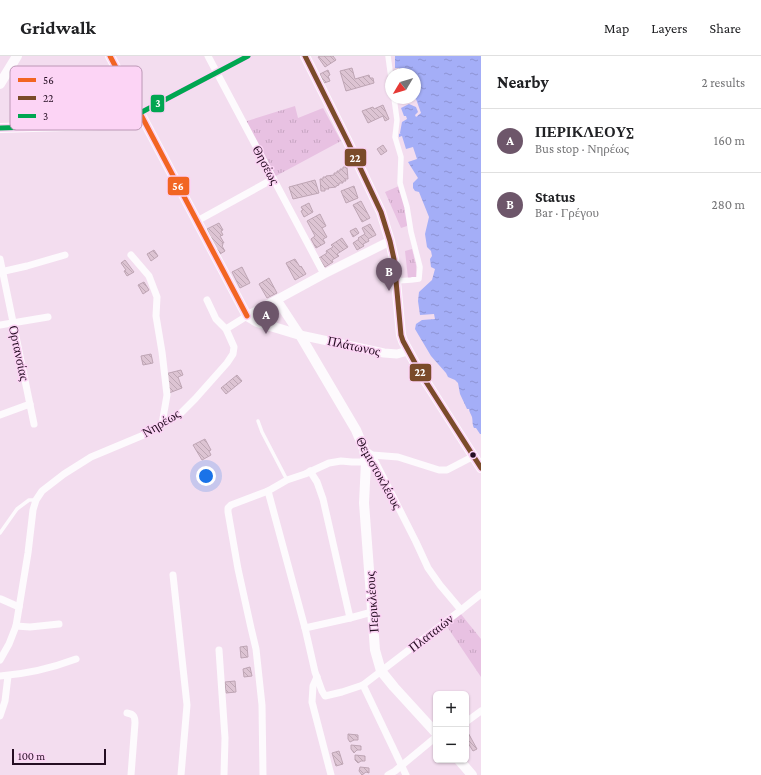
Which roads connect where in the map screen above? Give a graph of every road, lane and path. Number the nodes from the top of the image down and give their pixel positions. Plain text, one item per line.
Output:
1 (17, 56) edge
2 (110, 56) edge
3 (208, 56) edge
4 (248, 56) edge
5 (305, 56) edge
6 (388, 56) edge
7 (11, 66) edge
8 (115, 66) edge
9 (10, 68) edge
10 (390, 68) edge
11 (217, 72) junction
12 (0, 84) edge
13 (395, 104) edge
14 (142, 111) edge
15 (142, 116) edge
16 (0, 128) edge
17 (10, 128) edge
18 (273, 179) junction
19 (197, 221) junction
20 (390, 241) junction
21 (66, 255) dead end
22 (131, 255) dead end
23 (0, 259) edge
24 (1, 271) edge
25 (324, 274) junction
26 (396, 281) junction
27 (208, 300) dead end
28 (277, 300) junction
29 (247, 316) junction
30 (48, 317) dead end
31 (13, 323) junction
32 (0, 325) edge
33 (226, 329) junction
34 (300, 335) junction
35 (408, 351) junction
36 (30, 404) junction
37 (0, 415) edge
38 (258, 421) dead end
39 (34, 424) dead end
40 (162, 424) junction
41 (367, 455) junction
42 (474, 456) junction
43 (481, 468) edge
44 (310, 471) junction
45 (287, 480) junction
46 (268, 491) junction
47 (36, 500) junction
48 (0, 533) edge
49 (174, 575) dead end
50 (481, 594) edge
51 (1, 599) dead end
52 (19, 607) junction
53 (461, 610) junction
54 (372, 612) junction
55 (350, 618) junction
56 (59, 624) dead end
57 (16, 626) junction
58 (305, 628) junction
59 (219, 650) dead end
60 (76, 659) dead end
61 (0, 660) edge
62 (381, 671) junction
63 (0, 676) edge
64 (8, 676) junction
65 (317, 677) junction
66 (363, 685) junction
67 (481, 711) edge
68 (128, 713) dead end
69 (0, 716) edge
70 (469, 720) edge
71 (433, 730) edge
72 (433, 740) edge
73 (462, 763) edge
74 (402, 766) junction
75 (131, 775) edge
76 (181, 775) edge
77 (224, 775) edge
78 (263, 775) edge
79 (331, 775) edge
80 (388, 775) edge
81 (406, 775) edge
82 (472, 775) edge

1 - 7 main road
2 - 8 main road
3 - 11 street, Θησέως
4 - 11 street
5 - 20 main road
6 - 10 street
9 - 12 main road
11 - 14 street
11 - 18 street, Θησέως
13 - 26 street
15 - 19 main road
16 - 17 main road
18 - 19 street
18 - 25 street, Θησέως
19 - 29 main road
20 - 25 street
20 - 26 main road
21 - 24 street
22 - 40 street
23 - 24 street, Ορτανσίας
24 - 31 street, Ορτανσίας
25 - 28 street
26 - 35 main road
27 - 33 street, Νηρέως
28 - 29 street
28 - 34 street
29 - 33 street
29 - 34 main road
30 - 31 street
31 - 32 street
31 - 36 street, Ορτανσίας
33 - 40 street, Νηρέως
34 - 35 street, Πλάτωνος
34 - 41 main road, Θεμιστοκλέους
35 - 42 main road
36 - 37 street
36 - 39 street, Ορτανσίας
38 - 45 lane
40 - 47 street, Νηρέως
41 - 42 street
41 - 44 street
41 - 53 street, Θεμιστοκλέους
41 - 54 main road, Περικλέους
42 - 43 main road
44 - 45 street
44 - 55 street
45 - 46 street
46 - 58 street
46 - 78 street
47 - 48 lane
47 - 52 street
49 - 76 street
50 - 53 street, Πλαταιών
51 - 52 street
52 - 57 street
53 - 62 street, Πλαταιών
54 - 55 street
54 - 62 main road, Περικλέους
55 - 58 street
56 - 57 street
57 - 61 street
58 - 65 street
59 - 77 street
60 - 64 street
62 - 66 street, Πλαταιών
62 - 71 main road, Περικλέους
63 - 64 street
64 - 69 street
65 - 66 street, Πλαταιών
65 - 79 street
66 - 74 street
67 - 70 street
68 - 75 street
72 - 74 street
73 - 82 main road
74 - 80 street
74 - 81 street

